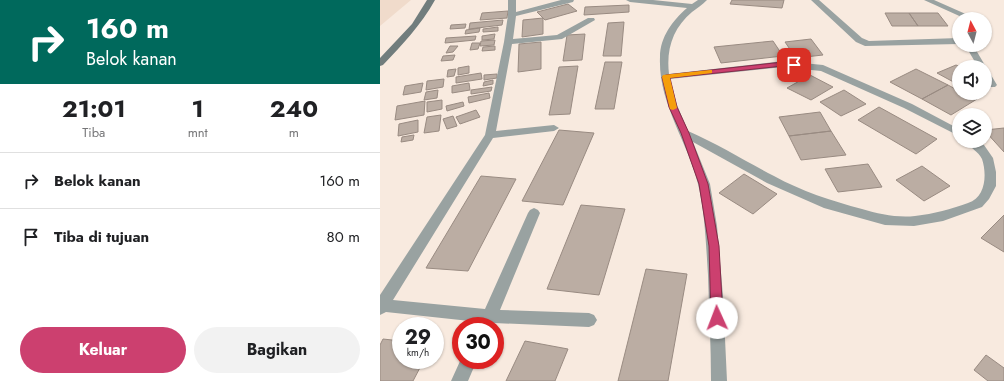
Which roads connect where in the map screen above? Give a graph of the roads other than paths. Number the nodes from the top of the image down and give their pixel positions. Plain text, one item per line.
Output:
1 (431, 0) edge
2 (512, 0) edge
3 (570, 0) edge
4 (630, 0) edge
5 (703, 0) edge
6 (815, 0) edge
7 (928, 0) edge
8 (692, 6) junction
9 (956, 12) edge
10 (512, 15) junction
11 (591, 20) dead end
12 (952, 41) edge
13 (508, 42) junction
14 (380, 62) edge
15 (666, 77) junction
16 (554, 128) dead end
17 (952, 129) edge
18 (685, 133) junction
19 (490, 135) junction
20 (980, 148) edge
21 (534, 213) dead end
22 (381, 306) edge
23 (459, 317) edge
24 (489, 317) edge
25 (589, 320) dead end
26 (504, 321) edge
27 (465, 369) edge
28 (459, 381) edge
29 (719, 381) edge

1 - 14 main road
2 - 10 street
3 - 10 street
4 - 8 street
5 - 8 street
6 - 12 street
7 - 9 street
8 - 15 street
10 - 13 street
11 - 13 street
13 - 19 street
15 - 17 street
15 - 18 street
16 - 19 street
18 - 20 street
18 - 29 street
19 - 22 street
21 - 24 street
22 - 23 street
25 - 26 street
27 - 28 street

